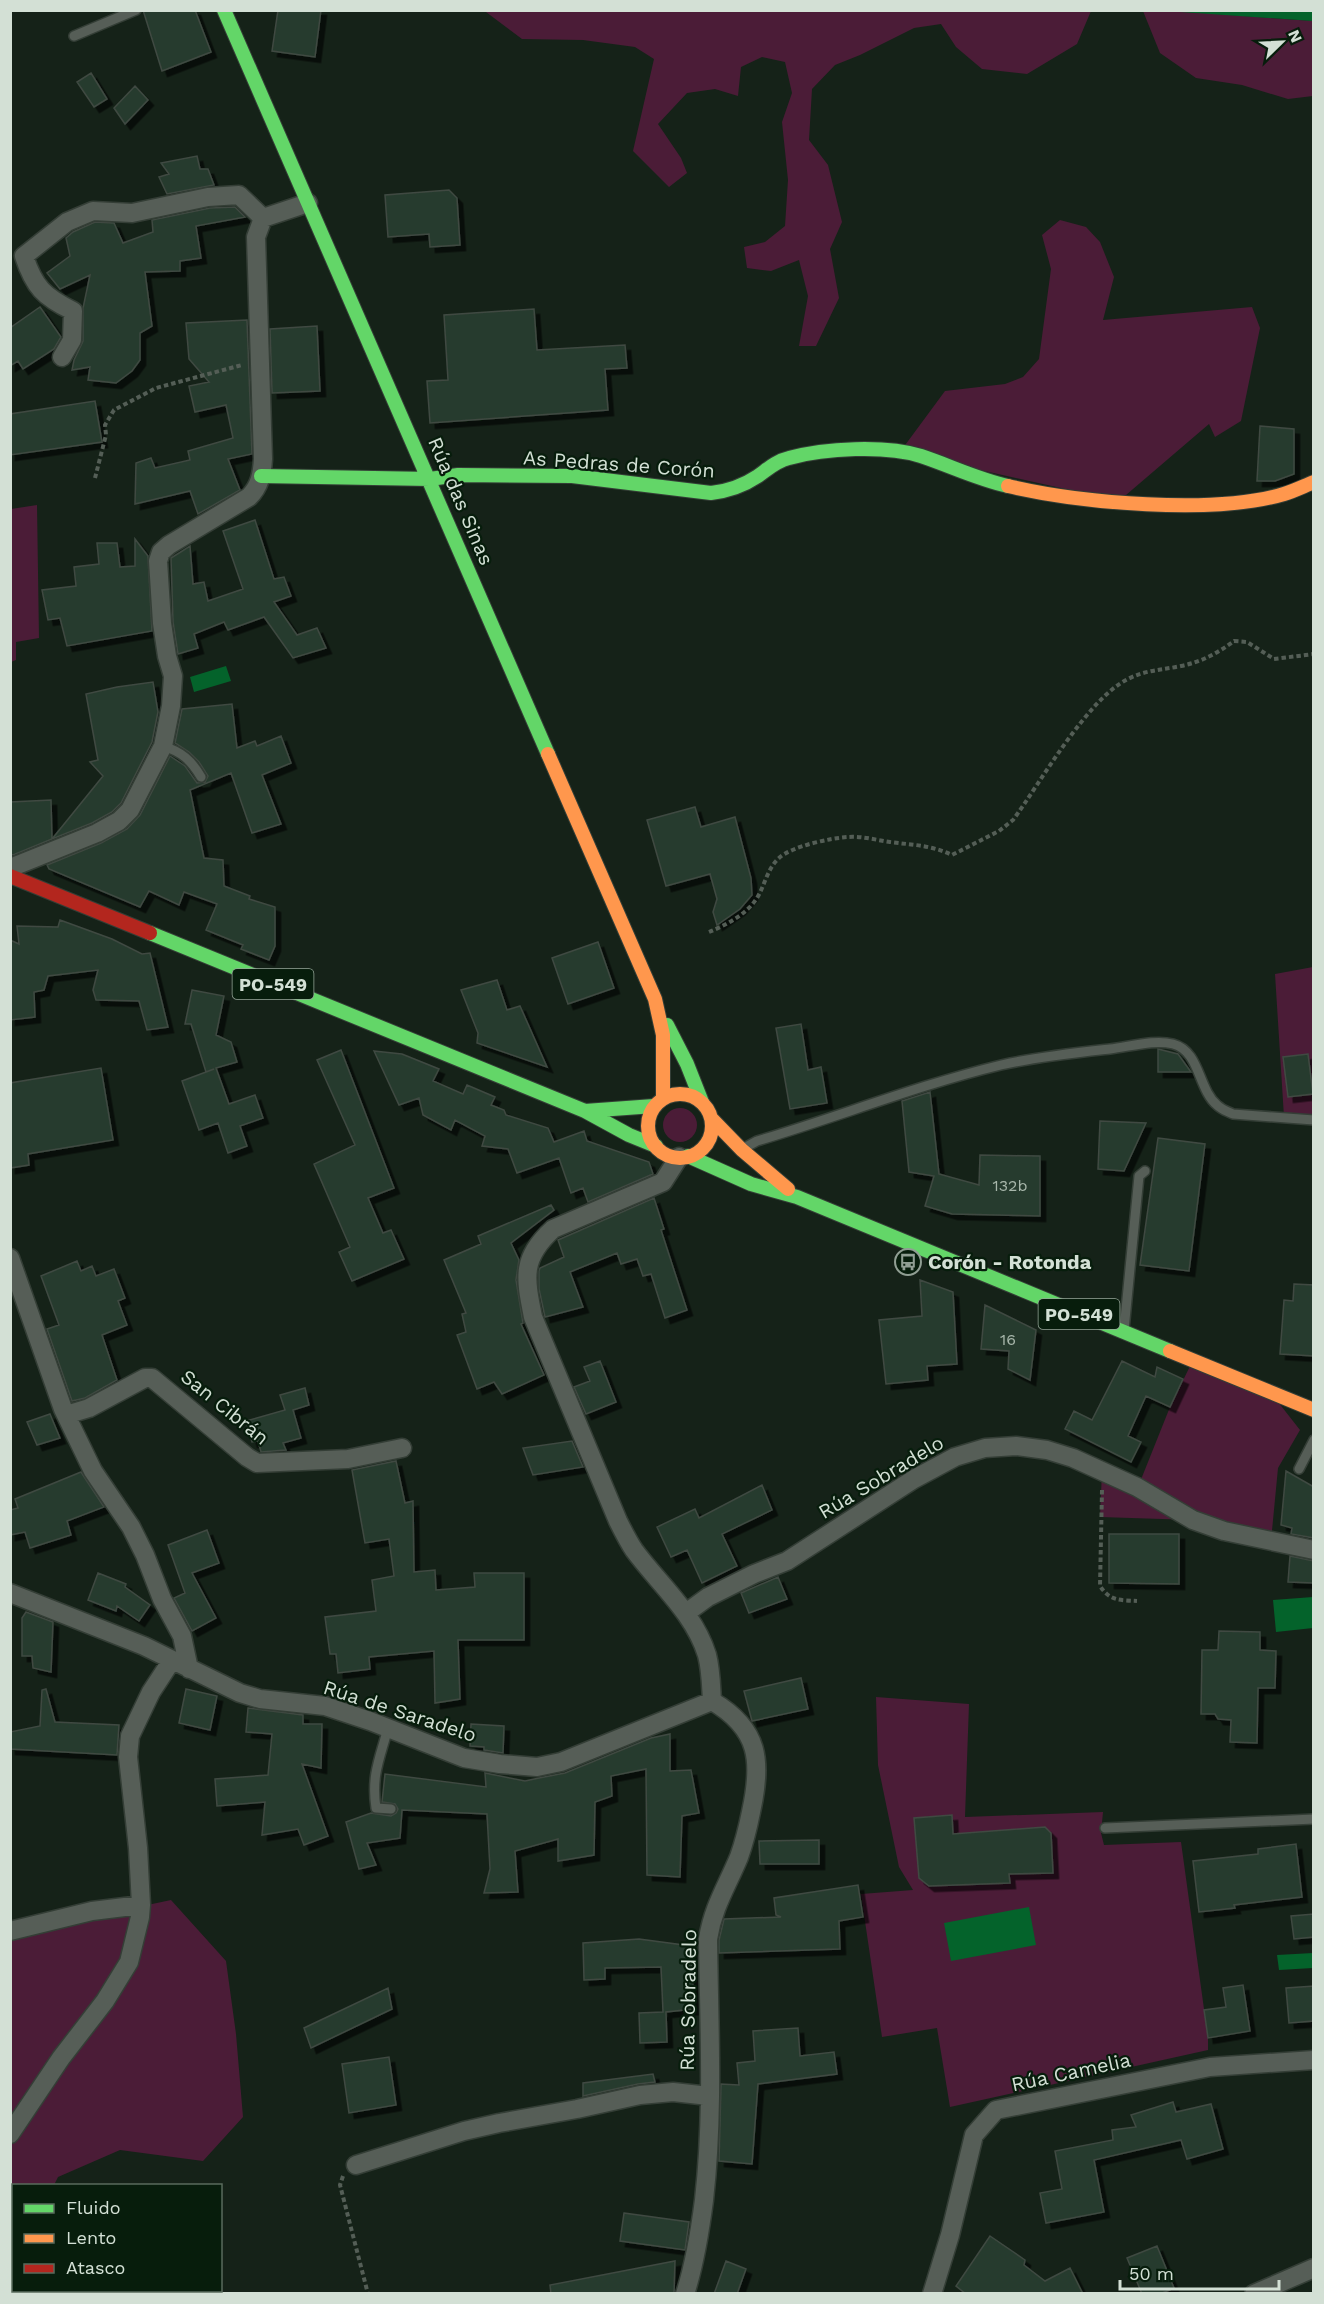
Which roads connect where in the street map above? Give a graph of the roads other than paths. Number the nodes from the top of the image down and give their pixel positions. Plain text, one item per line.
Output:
1 (136, 10) edge
2 (224, 10) edge
3 (74, 36) dead end
4 (308, 203) junction
5 (263, 218) junction
6 (62, 357) dead end
7 (261, 476) junction
8 (430, 479) junction
9 (1314, 482) edge
10 (163, 746) junction
11 (201, 777) dead end
12 (10, 868) edge
13 (10, 876) edge
14 (658, 1009) junction
15 (659, 1102) junction
16 (702, 1102) junction
17 (585, 1111) junction
18 (711, 1118) junction
19 (1314, 1120) edge
20 (656, 1146) junction
21 (742, 1150) junction
22 (683, 1157) junction
23 (1145, 1171) dead end
24 (797, 1197) junction
25 (10, 1258) edge
26 (1124, 1332) junction
27 (1314, 1410) edge
28 (66, 1415) junction
29 (1314, 1440) edge
30 (402, 1448) dead end
31 (1299, 1469) dead end
32 (1314, 1550) edge
33 (10, 1593) edge
34 (686, 1613) junction
35 (172, 1660) junction
36 (189, 1669) junction
37 (712, 1701) junction
38 (388, 1728) junction
39 (391, 1809) dead end
40 (1314, 1819) edge
41 (1106, 1828) dead end
42 (141, 1905) junction
43 (10, 1931) edge
44 (1314, 2060) edge
45 (710, 2096) junction
46 (10, 2134) edge
47 (357, 2165) road end
48 (1314, 2268) edge
49 (685, 2294) edge
50 (932, 2294) edge
51 (1254, 2294) edge

1 - 3 lane
2 - 4 street, Rúa das Sinas
4 - 5 street
4 - 8 street, Rúa das Sinas
5 - 6 street
5 - 7 street
7 - 8 street, As Pedras de Corón
7 - 10 street
8 - 9 street, As Pedras de Corón
8 - 14 street, Rúa das Sinas
10 - 11 lane
10 - 12 street
13 - 17 street, PO-549
14 - 15 street, Rúa das Sinas
14 - 16 street, Rúa das Sinas
15 - 16 street, PO-549
15 - 17 street, PO-549
15 - 20 street
16 - 18 street, PO-549
17 - 20 street, PO-549
18 - 21 street, PO-549
18 - 22 street
19 - 21 lane
20 - 22 street, PO-549
21 - 24 street, PO-549
22 - 24 street, PO-549
22 - 34 street
23 - 26 lane
24 - 26 street, PO-549
25 - 28 street
26 - 27 street, PO-549
28 - 30 street, San Cibrán
28 - 36 street
29 - 31 lane
32 - 34 street, Rúa Sobradelo
33 - 35 street, Rúa de Saradelo
34 - 37 street
35 - 36 street, Rúa de Saradelo
35 - 42 street
36 - 38 street, Rúa de Saradelo
37 - 38 street, Rúa de Saradelo
37 - 45 street, Rúa Sobradelo
38 - 39 lane
40 - 41 lane
42 - 43 street
42 - 46 street
44 - 50 street, Rúa Camelia
45 - 47 street, Rúa Sobradelo
45 - 49 street, Rúa Sobradelo
48 - 51 street

